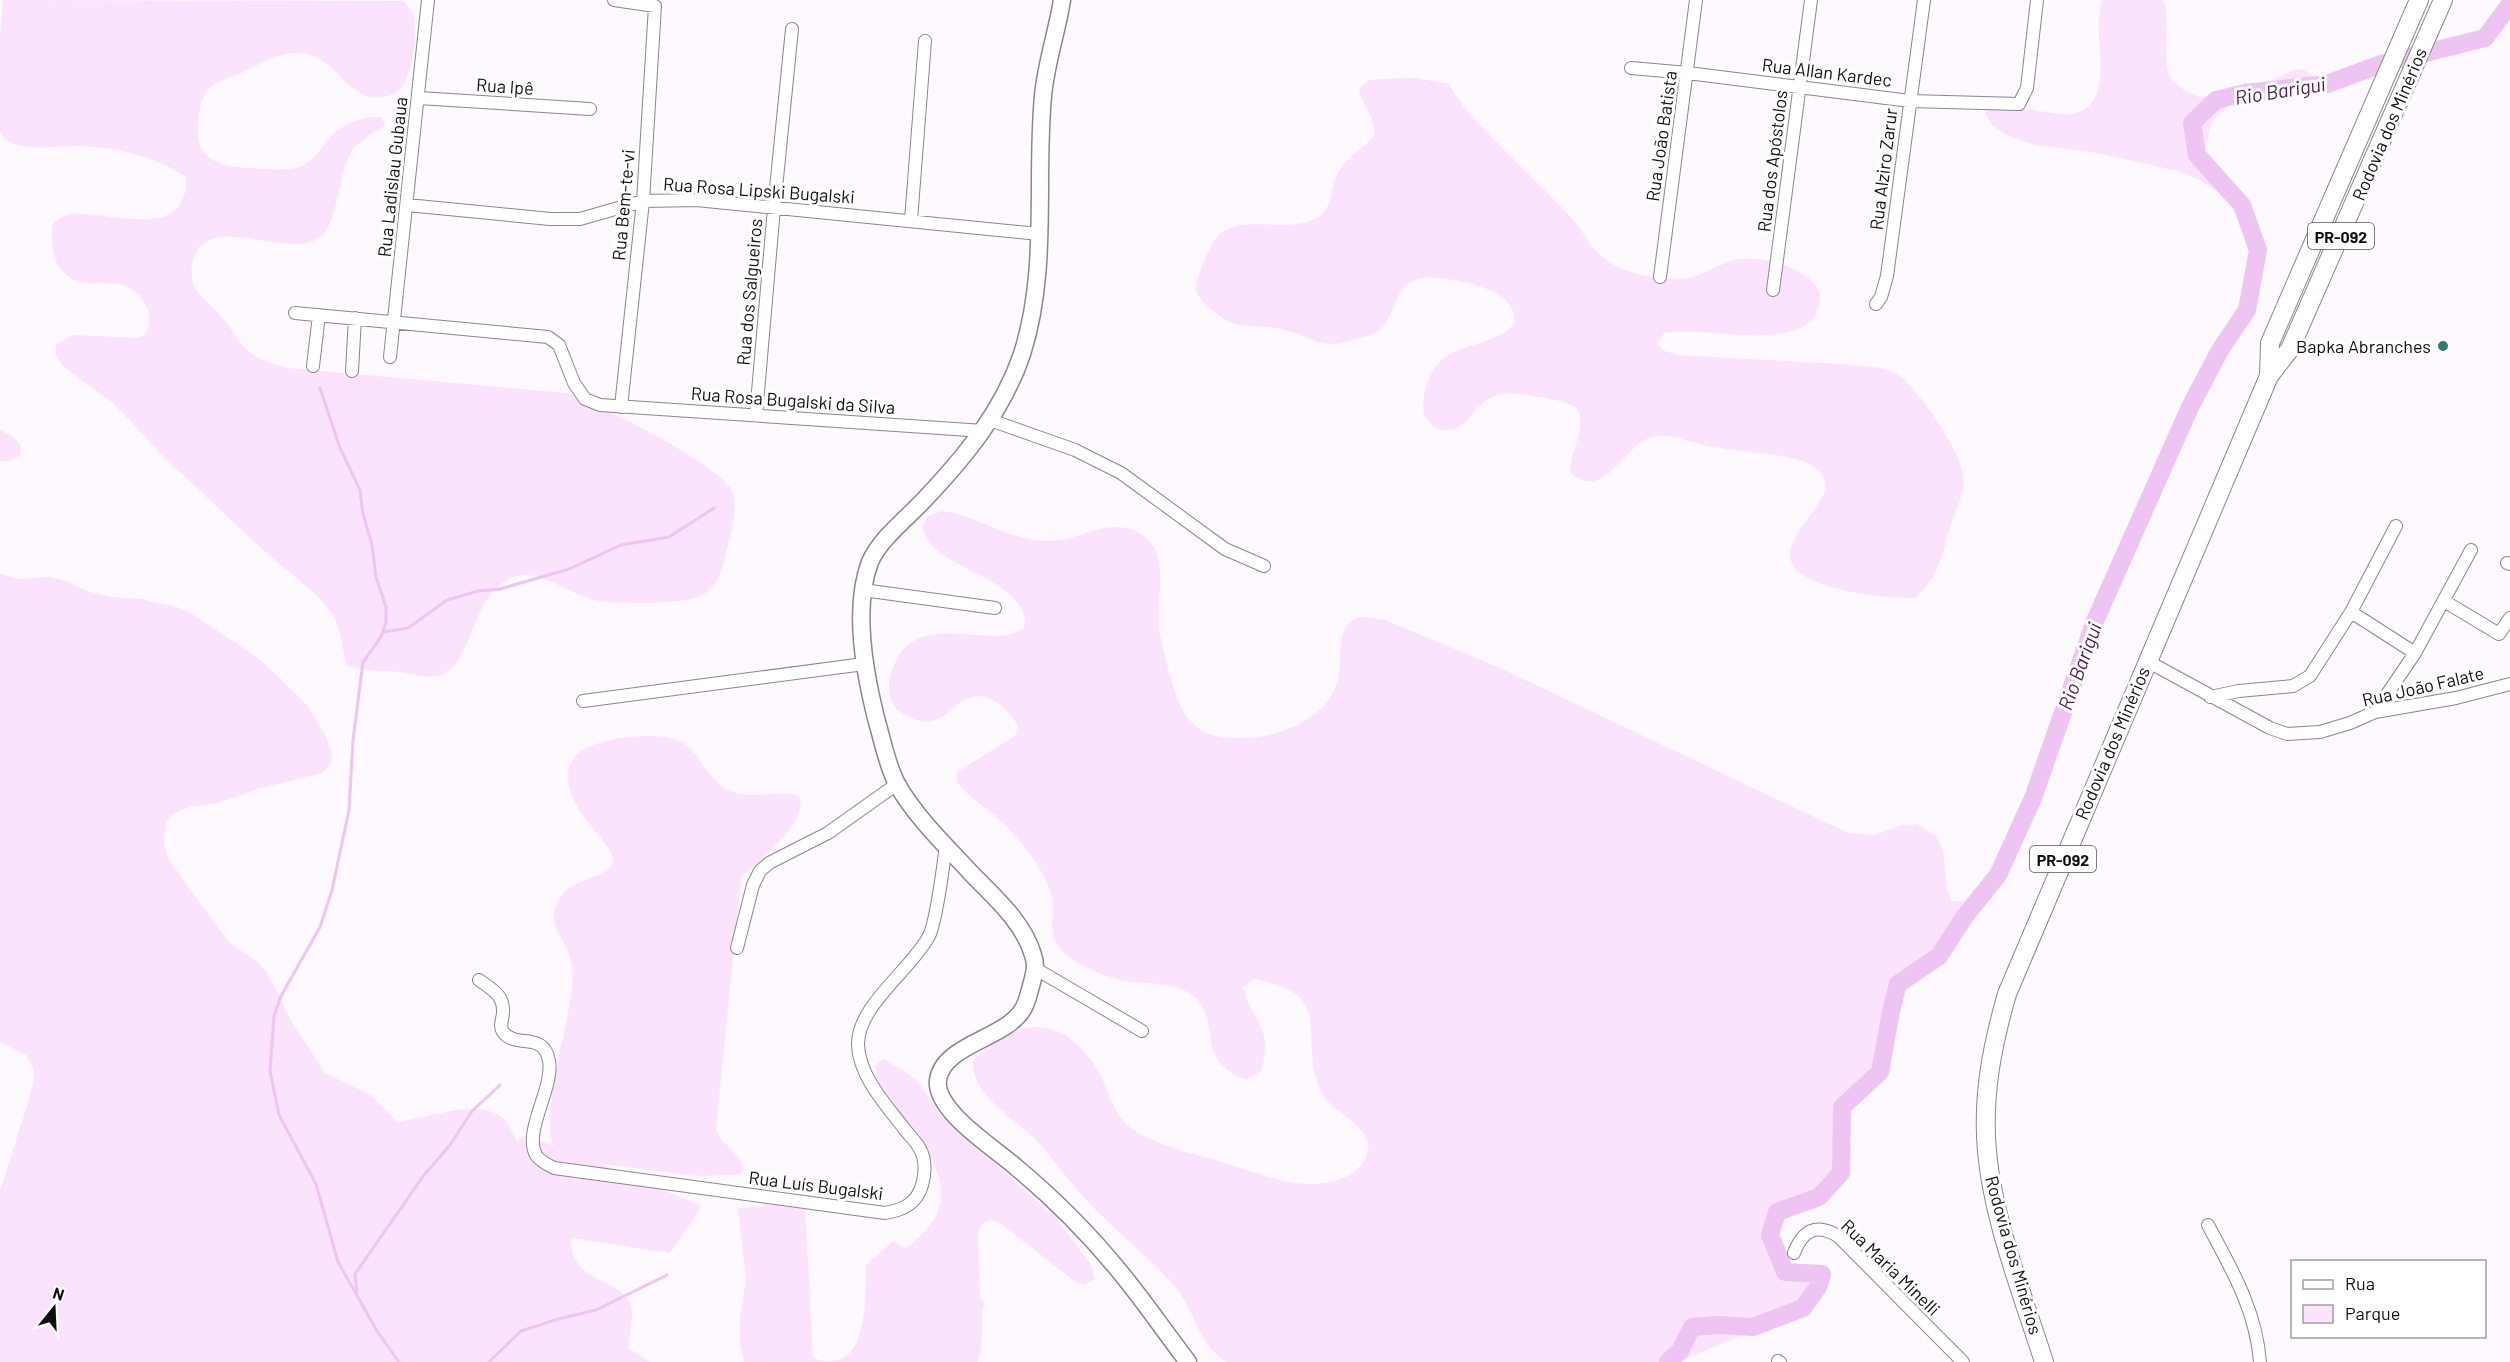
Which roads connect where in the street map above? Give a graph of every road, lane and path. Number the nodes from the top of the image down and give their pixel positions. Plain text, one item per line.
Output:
1 (428, 0) edge
2 (614, 0) edge
3 (1062, 0) edge
4 (1696, 0) edge
5 (1811, 0) edge
6 (1924, 0) edge
7 (2037, 0) edge
8 (2419, 0) edge
9 (2443, 0) edge
10 (792, 29) dead end
11 (925, 41) dead end
12 (1630, 68) dead end
13 (1688, 73) junction
14 (1799, 87) junction
15 (418, 98) junction
16 (1910, 101) junction
17 (590, 109) dead end
18 (643, 201) junction
19 (407, 205) junction
20 (774, 208) junction
21 (911, 220) junction
22 (1039, 234) junction
23 (1660, 277) dead end
24 (1773, 290) dead end
25 (1876, 304) dead end
26 (295, 314) dead end
27 (319, 315) junction
28 (356, 318) junction
29 (394, 321) junction
30 (390, 357) dead end
31 (313, 366) dead end
32 (352, 371) dead end
33 (2269, 376) junction
34 (621, 407) junction
35 (756, 415) junction
36 (987, 425) junction
37 (2396, 526) dead end
38 (2471, 550) dead end
39 (1264, 566) dead end
40 (863, 590) junction
41 (2444, 601) junction
42 (995, 608) dead end
43 (2351, 612) junction
44 (2510, 618) edge
45 (2415, 653) junction
46 (2147, 661) junction
47 (864, 664) junction
48 (2510, 684) edge
49 (2210, 697) junction
50 (583, 701) dead end
51 (2375, 712) junction
52 (897, 784) junction
53 (946, 846) junction
54 (737, 948) dead end
55 (1036, 969) junction
56 (479, 980) dead end
57 (1142, 1031) dead end
58 (2208, 1225) dead end
59 (1794, 1253) dead end
60 (1188, 1362) edge
61 (1963, 1362) edge
62 (2044, 1362) edge
63 (2260, 1362) edge

1 - 15 street, Rua Ladislau Gubaua
2 - 18 street, Rua Bem-te-vi
3 - 22 main road
4 - 13 street, Rua João Batista
5 - 14 street, Rua dos Apóstolos
6 - 16 street, Rua Alziro Zarur
7 - 16 street, Rua Allan Kardec
8 - 33 main road, Rodovia dos Minérios / PR-092
9 - 33 main road, Rodovia dos Minérios / PR-092
10 - 20 street, Rua dos Salgueiros
11 - 21 street
12 - 13 street, Rua Allan Kardec
13 - 14 street, Rua Allan Kardec
13 - 23 street, Rua João Batista
14 - 16 street, Rua Allan Kardec
14 - 24 street, Rua dos Apóstolos
15 - 17 street, Rua Ipê
15 - 19 street, Rua Ladislau Gubaua
16 - 25 street, Rua Alziro Zarur
18 - 19 street, Rua Rosa Lipski Bugalski
18 - 20 street, Rua Rosa Lipski Bugalski
18 - 34 street, Rua Bem-te-vi
19 - 29 street, Rua Ladislau Gubaua
20 - 21 street, Rua Rosa Lipski Bugalski
20 - 35 street, Rua dos Salgueiros
21 - 22 street, Rua Rosa Lipski Bugalski
22 - 36 main road
26 - 27 street
27 - 28 street
27 - 31 street
28 - 29 street
28 - 32 street
29 - 30 street, Rua Ladislau Gubaua
29 - 34 street, Rua Rosa Bugalski da Silva
33 - 46 main road, Rodovia dos Minérios / PR-092
34 - 35 street, Rua Rosa Bugalski da Silva
35 - 36 street, Rua Rosa Bugalski da Silva
36 - 39 street, Rua Rosa Bugalski da Silva
36 - 40 main road
37 - 43 street
38 - 41 street
40 - 42 street
40 - 47 main road
41 - 44 street
41 - 45 street
43 - 45 street
43 - 49 street
45 - 51 street
46 - 49 street, Rua João Falate
46 - 62 main road, Rodovia dos Minérios / PR-092
47 - 50 street
47 - 52 main road
48 - 51 street, Rua João Falate
49 - 51 street, Rua João Falate
52 - 53 main road
52 - 54 street
53 - 55 main road
53 - 56 street, Rua Luís Bugalski
55 - 57 street
55 - 60 main road
58 - 63 street
59 - 61 street, Rua Maria Minelli

